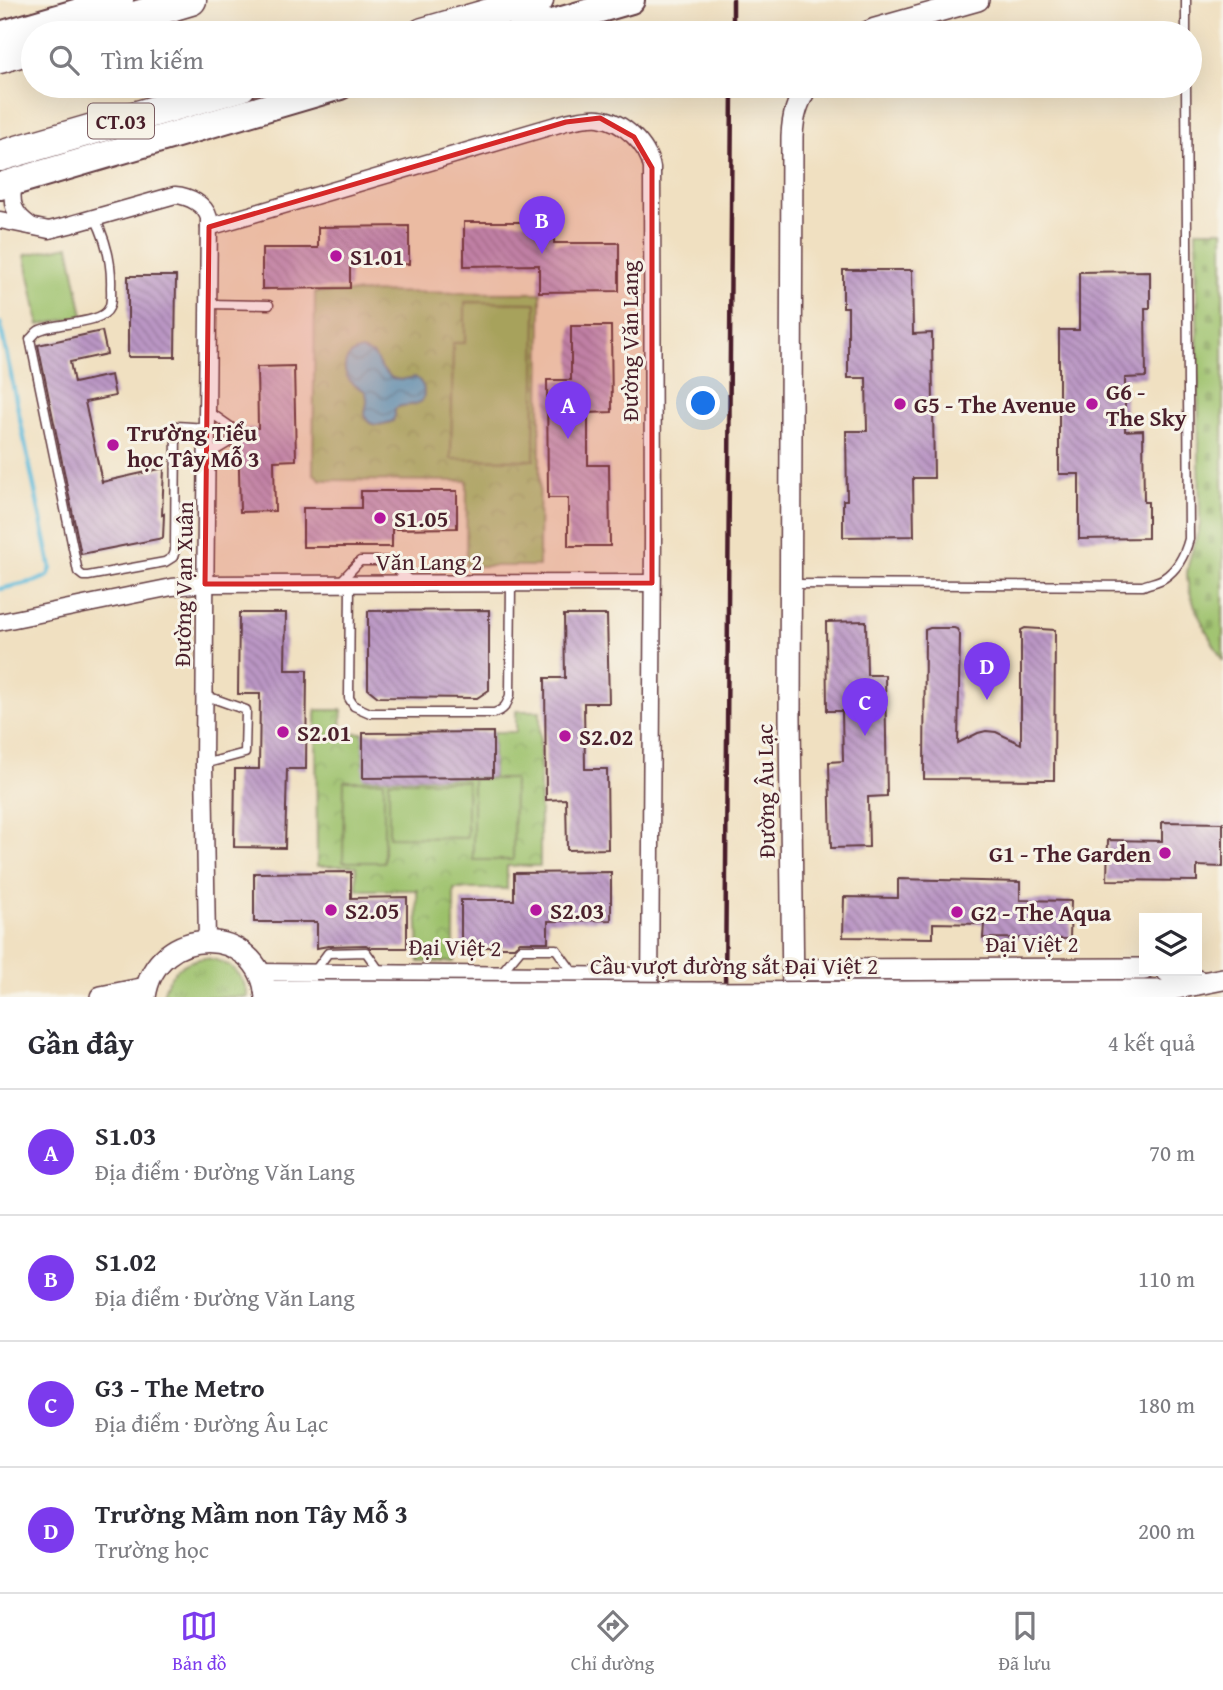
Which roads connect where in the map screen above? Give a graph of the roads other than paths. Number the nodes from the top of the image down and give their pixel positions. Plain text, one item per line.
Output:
1 (120, 0) edge
2 (191, 0) edge
3 (538, 0) edge
4 (631, 0) edge
5 (978, 0) edge
6 (1186, 0) edge
7 (48, 21) edge
8 (121, 21) edge
9 (465, 21) edge
10 (559, 21) edge
11 (903, 21) edge
12 (1186, 21) edge
13 (21, 29) edge
14 (0, 35) edge
15 (21, 52) edge
16 (0, 58) edge
17 (201, 98) edge
18 (299, 98) edge
19 (800, 98) edge
20 (1186, 98) edge
21 (0, 156) edge
22 (7, 184) edge
23 (95, 218) junction
24 (0, 220) edge
25 (209, 227) junction
26 (33, 228) junction
27 (208, 304) junction
28 (269, 305) dead end
29 (207, 409) junction
30 (207, 428) junction
31 (206, 456) junction
32 (511, 583) junction
33 (652, 583) junction
34 (205, 584) junction
35 (344, 584) junction
36 (412, 584) junction
37 (791, 584) junction
38 (0, 622) edge
39 (204, 695) junction
40 (204, 764) junction
41 (207, 941) junction
42 (1139, 968) edge
43 (794, 970) junction
44 (500, 974) junction
45 (575, 975) junction
46 (650, 976) junction
47 (1190, 976) edge
48 (315, 981) junction
49 (1212, 981) edge
50 (263, 987) edge
51 (146, 992) edge
52 (101, 997) edge
53 (650, 997) edge
54 (793, 997) edge

1 - 7 main road
2 - 8 highway
3 - 9 highway
4 - 10 main road
5 - 11 street
6 - 12 lane
13 - 14 main road
15 - 16 highway
17 - 21 highway, CT.03
18 - 22 main road
19 - 37 street, Đường Âu Lạc
20 - 37 lane
22 - 26 street
23 - 25 street
23 - 26 street
23 - 30 lane
24 - 26 street
25 - 27 street, Đường Vạn Xuân
25 - 33 street, Đường Văn Lang
27 - 28 lane
27 - 29 street, Đường Vạn Xuân
29 - 30 street, Đường Vạn Xuân
29 - 31 lane
30 - 31 street, Đường Vạn Xuân
31 - 34 street, Đường Vạn Xuân
32 - 33 street, Văn Lang 2
32 - 35 lane
32 - 36 street, Văn Lang 2
33 - 46 street, Đường Văn Lang
34 - 35 street, Văn Lang 2
34 - 38 street, Văn Lang 2
34 - 39 street, Đường Vạn Xuân
35 - 36 street, Văn Lang 2
35 - 36 lane
37 - 43 street, Đường Âu Lạc
39 - 40 street, Đường Vạn Xuân
39 - 40 lane
40 - 41 street, Đường Vạn Xuân
41 - 50 street
41 - 51 street
42 - 43 street, Đại Việt 2
43 - 54 street, Đường Âu Lạc
44 - 45 street, Đại Việt 2
44 - 45 lane
44 - 48 street, Đại Việt 2
45 - 46 street, Đại Việt 2
46 - 53 street, Đường Văn Lang
47 - 49 street
48 - 49 street, Cầu vượt đường sắt Đại Việt 2, bridge
48 - 50 street, Cầu vượt đường sắt Đại Việt 2
51 - 52 street

